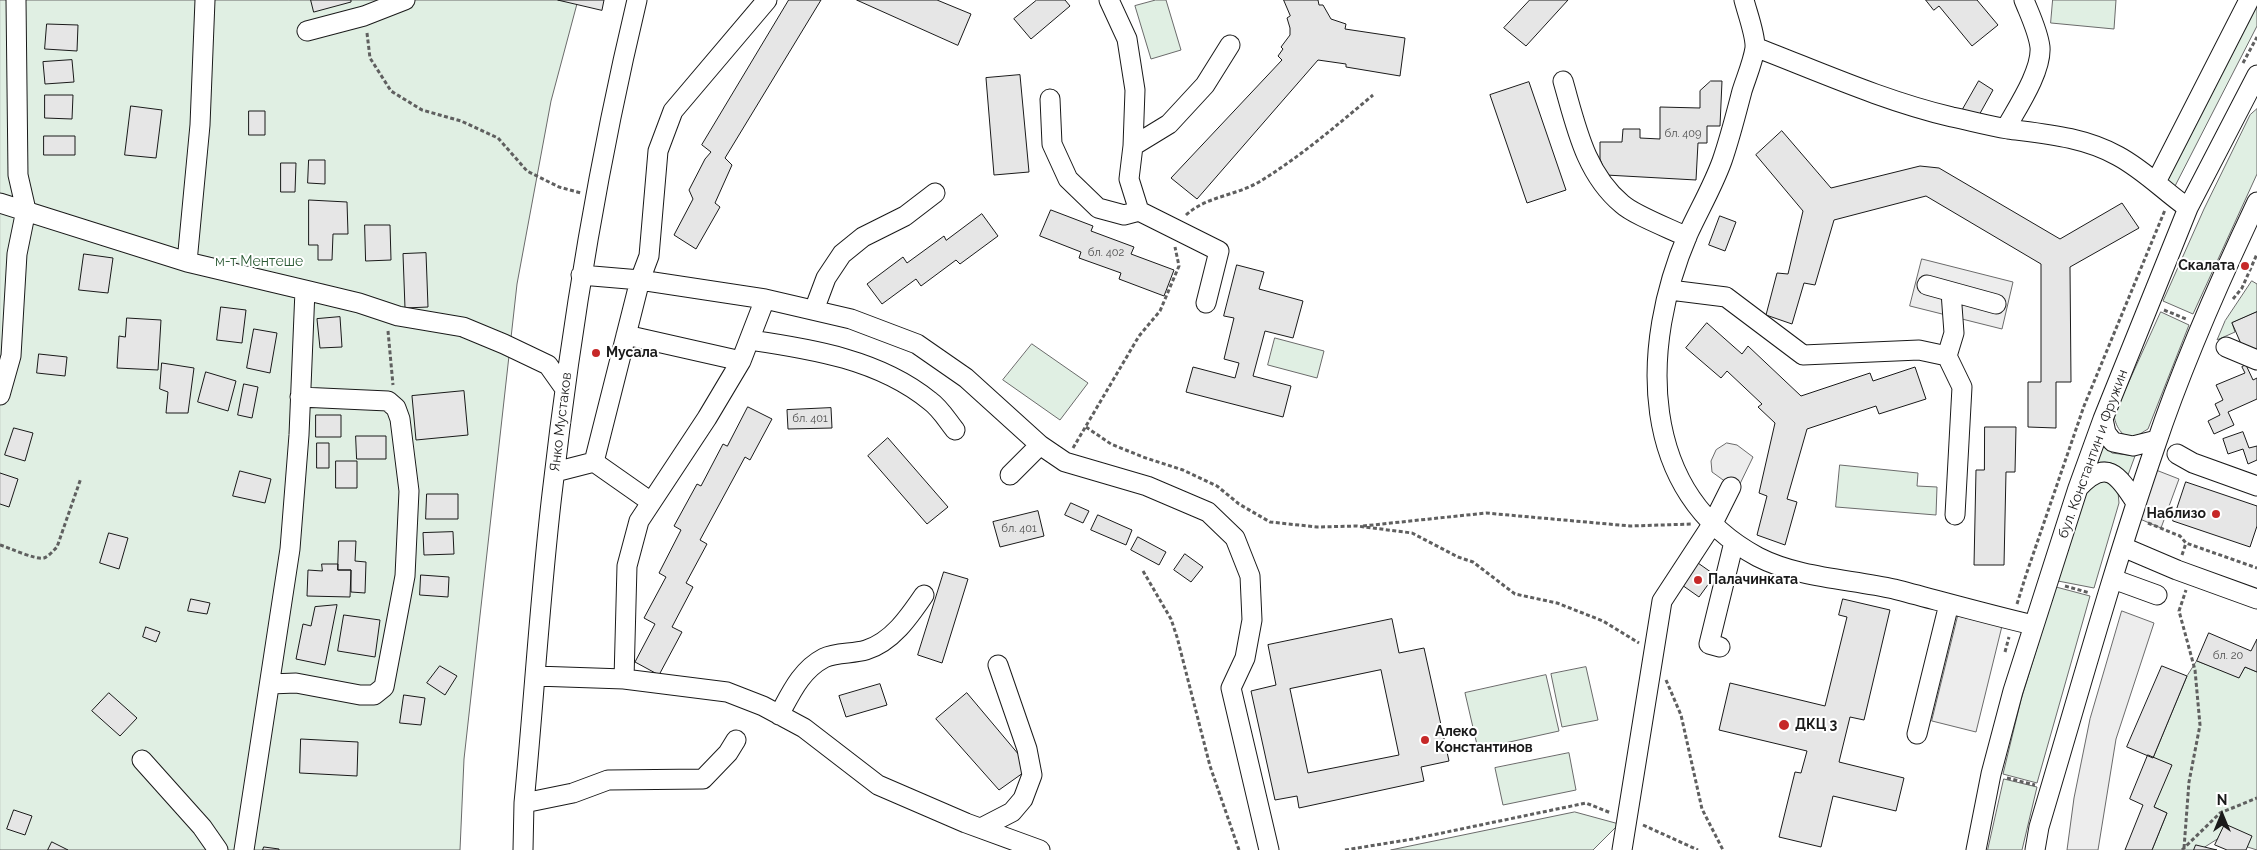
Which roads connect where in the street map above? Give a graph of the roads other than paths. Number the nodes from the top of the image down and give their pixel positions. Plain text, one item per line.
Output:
1 (16, 0) edge
2 (205, 0) edge
3 (405, 0) edge
4 (637, 0) edge
5 (767, 0) edge
6 (1109, 0) edge
7 (1744, 0) edge
8 (2024, 0) edge
9 (2249, 0) edge
10 (308, 30) dead end
11 (1230, 45) dead end
12 (1755, 47) junction
13 (2257, 74) edge
14 (1563, 81) dead end
15 (2252, 96) edge
16 (1050, 99) dead end
17 (2006, 128) junction
18 (1132, 146) junction
19 (2156, 182) junction
20 (935, 193) dead end
21 (2257, 202) edge
22 (0, 203) edge
23 (2188, 208) junction
24 (26, 210) junction
25 (1138, 210) junction
26 (1687, 237) junction
27 (187, 262) junction
28 (580, 275) junction
29 (640, 280) junction
30 (1927, 285) dead end
31 (305, 290) junction
32 (1670, 290) junction
33 (1951, 292) junction
34 (765, 299) junction
35 (1206, 302) dead end
36 (1996, 304) dead end
37 (814, 310) junction
38 (626, 334) junction
39 (750, 340) junction
40 (2226, 347) dead end
41 (1947, 356) junction
42 (2257, 360) edge
43 (741, 361) junction
44 (565, 389) junction
45 (0, 396) edge
46 (300, 396) junction
47 (2103, 419) junction
48 (955, 430) dead end
49 (2157, 440) junction
50 (1040, 445) junction
51 (2177, 454) dead end
52 (594, 462) junction
53 (555, 472) junction
54 (1010, 475) dead end
55 (2257, 486) edge
56 (1731, 487) dead end
57 (2078, 488) junction
58 (651, 502) junction
59 (2136, 503) junction
60 (1955, 514) dead end
61 (1713, 523) junction
62 (1734, 542) junction
63 (2123, 546) junction
64 (2113, 579) junction
65 (924, 596) dead end
66 (2157, 596) dead end
67 (2257, 599) edge
68 (1949, 604) junction
69 (2033, 625) junction
70 (1720, 647) dead end
71 (998, 664) dead end
72 (535, 676) junction
73 (624, 679) junction
74 (270, 684) junction
75 (779, 715) junction
76 (1918, 734) dead end
77 (736, 740) dead end
78 (142, 760) dead end
79 (524, 803) junction
80 (981, 828) junction
81 (218, 850) edge
82 (244, 850) edge
83 (524, 850) edge
84 (1040, 850) edge
85 (1269, 850) edge
86 (1622, 850) edge
87 (1976, 850) edge
88 (2035, 850) edge

1 - 24 street
2 - 27 street
3 - 10 street
4 - 28 street, Янко Мустаков
5 - 29 street
6 - 18 street
7 - 12 street
8 - 17 street
9 - 19 street
11 - 18 street
12 - 17 street
12 - 26 street
13 - 15 street, бул. Константин и Фружин
14 - 26 street
15 - 23 street, бул. Константин и Фружин
16 - 25 street
17 - 19 street
18 - 25 street
19 - 23 street
20 - 37 street
21 - 49 street
22 - 24 street
23 - 47 street, бул. Константин и Фружин
24 - 27 street
24 - 45 street
25 - 35 street
26 - 32 street
27 - 31 street
28 - 29 street
28 - 44 street, Янко Мустаков
29 - 34 street
29 - 38 street
30 - 33 street
31 - 44 street
31 - 46 street
32 - 41 street
32 - 61 street
33 - 36 street
33 - 41 street
34 - 37 street
34 - 39 street
37 - 50 street
38 - 43 street
38 - 52 street
39 - 43 street
39 - 48 street
40 - 42 street
41 - 60 street
43 - 58 street
44 - 53 street, Янко Мустаков
46 - 74 street
46 - 74 street
47 - 49 street
47 - 57 street, бул. Константин и Фружин
49 - 59 street
50 - 54 street
50 - 85 street
51 - 55 street
52 - 53 street
52 - 58 street
53 - 72 street, Янко Мустаков
56 - 61 street
57 - 59 street
57 - 69 street, бул. Константин и Фружин
58 - 73 street
59 - 63 street
61 - 62 street
61 - 86 street
62 - 68 street
62 - 70 street
63 - 64 street
63 - 67 street
64 - 66 street
64 - 88 street
65 - 75 street
68 - 69 street
68 - 76 street
69 - 87 street, бул. Константин и Фружин
71 - 80 street
72 - 73 street
72 - 79 street, Янко Мустаков
73 - 75 street
74 - 82 street
75 - 80 street
77 - 79 street
78 - 81 street
79 - 83 street, Янко Мустаков
80 - 84 street

